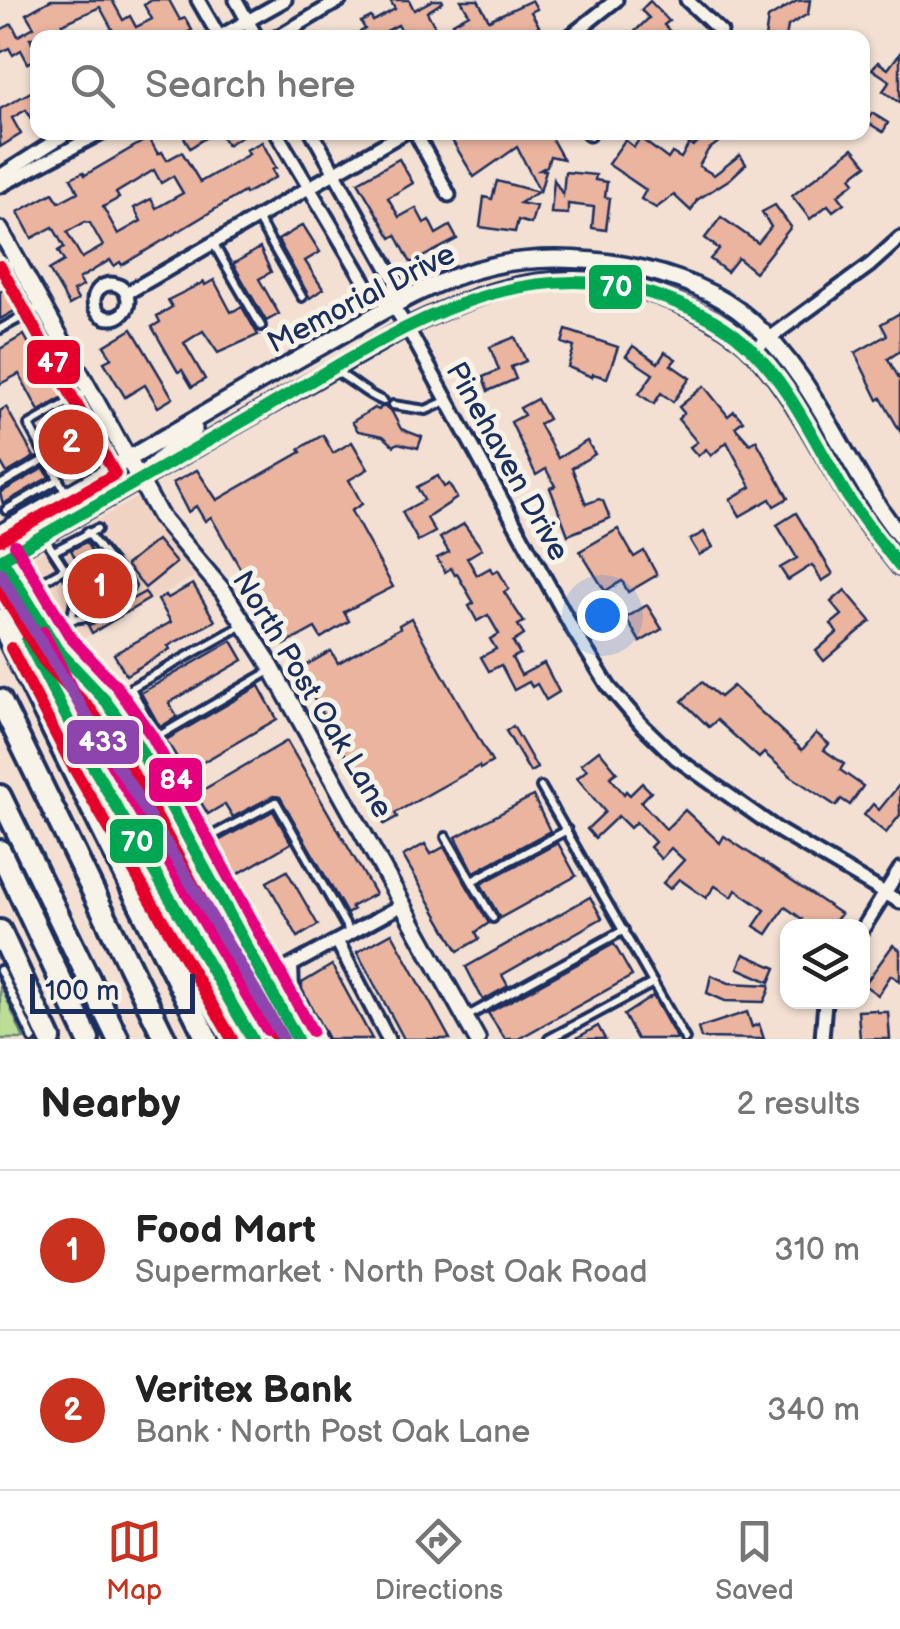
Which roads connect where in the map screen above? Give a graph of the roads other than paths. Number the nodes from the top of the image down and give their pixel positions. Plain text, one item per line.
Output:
1 (198, 0) edge
2 (236, 0) edge
3 (285, 0) edge
4 (340, 0) edge
5 (616, 0) edge
6 (687, 0) edge
7 (248, 21) junction
8 (215, 30) edge
9 (232, 30) edge
10 (253, 30) edge
11 (289, 30) edge
12 (578, 30) edge
13 (720, 30) edge
14 (57, 140) edge
15 (87, 140) edge
16 (281, 140) edge
17 (317, 140) edge
18 (392, 140) edge
19 (419, 140) edge
20 (336, 173) junction
21 (0, 176) edge
22 (0, 186) edge
23 (309, 188) junction
24 (450, 195) dead end
25 (257, 218) junction
26 (361, 220) junction
27 (0, 230) edge
28 (338, 234) junction
29 (900, 238) edge
30 (213, 244) junction
31 (17, 260) junction
32 (0, 270) edge
33 (127, 293) dead end
34 (302, 297) dead end
35 (42, 306) junction
36 (393, 306) junction
37 (261, 326) dead end
38 (406, 328) junction
39 (0, 329) edge
40 (769, 338) junction
41 (752, 350) junction
42 (331, 370) junction
43 (89, 390) junction
44 (235, 396) junction
45 (447, 400) junction
46 (383, 402) dead end
47 (394, 405) dead end
48 (47, 458) junction
49 (128, 460) junction
50 (59, 479) junction
51 (139, 481) junction
52 (0, 485) edge
53 (67, 495) junction
54 (3, 510) edge
55 (16, 525) junction
56 (97, 529) dead end
57 (87, 532) junction
58 (0, 534) edge
59 (44, 536) junction
60 (900, 536) edge
61 (54, 551) junction
62 (106, 557) junction
63 (1, 561) edge
64 (900, 567) edge
65 (66, 568) junction
66 (72, 578) junction
67 (22, 592) junction
68 (0, 593) edge
69 (73, 619) junction
70 (0, 620) edge
71 (246, 624) junction
72 (58, 649) junction
73 (273, 669) junction
74 (0, 700) edge
75 (157, 737) junction
76 (542, 788) dead end
77 (0, 796) edge
78 (567, 830) junction
79 (446, 837) dead end
80 (0, 851) edge
81 (900, 869) edge
82 (472, 881) junction
83 (0, 884) edge
84 (885, 892) junction
85 (900, 902) edge
86 (404, 904) junction
87 (201, 905) junction
88 (493, 918) dead end
89 (869, 919) edge
90 (624, 930) junction
91 (0, 931) edge
92 (350, 934) junction
93 (337, 941) junction
94 (294, 965) junction
95 (0, 970) edge
96 (265, 980) junction
97 (654, 983) junction
98 (824, 1009) edge
99 (466, 1017) junction
100 (34, 1039) edge
101 (50, 1039) edge
102 (85, 1039) edge
103 (118, 1039) edge
104 (166, 1039) edge
105 (207, 1039) edge
106 (252, 1039) edge
107 (268, 1039) edge
108 (282, 1039) edge
109 (297, 1039) edge
110 (321, 1039) edge
111 (388, 1039) edge
112 (478, 1039) edge
113 (550, 1039) edge
114 (685, 1039) edge
115 (822, 1039) edge

1 - 8 street
2 - 7 street
3 - 7 street
4 - 11 street
5 - 12 street
6 - 13 street
7 - 9 street
7 - 10 street
14 - 21 street
15 - 22 street
16 - 23 street
17 - 20 street
18 - 20 street
19 - 24 street
20 - 23 street
20 - 26 street
23 - 25 street
23 - 28 street
25 - 30 street
25 - 34 lane
26 - 28 street
26 - 36 street
27 - 31 main road, North Post Oak Lane
28 - 36 street
29 - 40 street
30 - 33 street
30 - 37 lane
31 - 32 lane
31 - 35 main road, North Post Oak Lane
35 - 39 lane
35 - 43 main road, North Post Oak Lane
36 - 38 street, Pinehaven Drive
36 - 40 main road, Memorial Drive
36 - 44 main road, Memorial Drive
38 - 41 main road, Memorial Drive
38 - 42 main road, Memorial Drive
38 - 45 street, Pinehaven Drive
40 - 41 street
40 - 60 main road, Memorial Drive
41 - 64 main road, Memorial Drive
42 - 46 lane
42 - 51 main road, Memorial Drive
43 - 48 lane
43 - 49 main road, North Post Oak Lane
44 - 49 main road, Memorial Drive
44 - 51 main road
45 - 47 lane
45 - 84 street, Pinehaven Drive
48 - 50 lane
48 - 52 lane
49 - 51 main road, North Post Oak Lane
49 - 53 main road, Memorial Drive
50 - 53 lane
50 - 54 lane
51 - 59 main road, Memorial Drive
51 - 71 main road, North Post Oak Lane
53 - 55 main road, Memorial Drive
54 - 55 lane
55 - 58 main road, Memorial Drive
56 - 57 lane
57 - 61 lane
57 - 62 lane
59 - 61 lane
59 - 63 main road, Memorial Drive
61 - 65 lane
62 - 66 lane
62 - 69 lane
63 - 67 main road
63 - 87 lane
65 - 66 lane
65 - 67 lane
66 - 69 lane
67 - 72 main road
68 - 106 main road
69 - 72 lane
70 - 105 highway, bridge
71 - 73 main road, North Post Oak Lane
71 - 75 lane
72 - 96 main road
73 - 75 lane
73 - 86 main road, North Post Oak Lane
74 - 104 highway
75 - 92 lane
76 - 78 lane
77 - 103 highway
78 - 82 lane
78 - 90 lane
79 - 82 lane
80 - 102 highway
81 - 84 street
82 - 88 lane
83 - 102 highway
84 - 85 street, Pinehaven Drive
84 - 89 street
86 - 92 street
86 - 99 main road, North Post Oak Lane
87 - 107 lane
87 - 108 lane
90 - 97 lane
90 - 99 lane
91 - 101 highway
92 - 93 street
93 - 94 street
93 - 111 street
94 - 96 street
94 - 110 lane
95 - 100 lane
96 - 109 main road
97 - 113 lane
97 - 114 lane
98 - 115 street
99 - 112 main road, North Post Oak Lane

